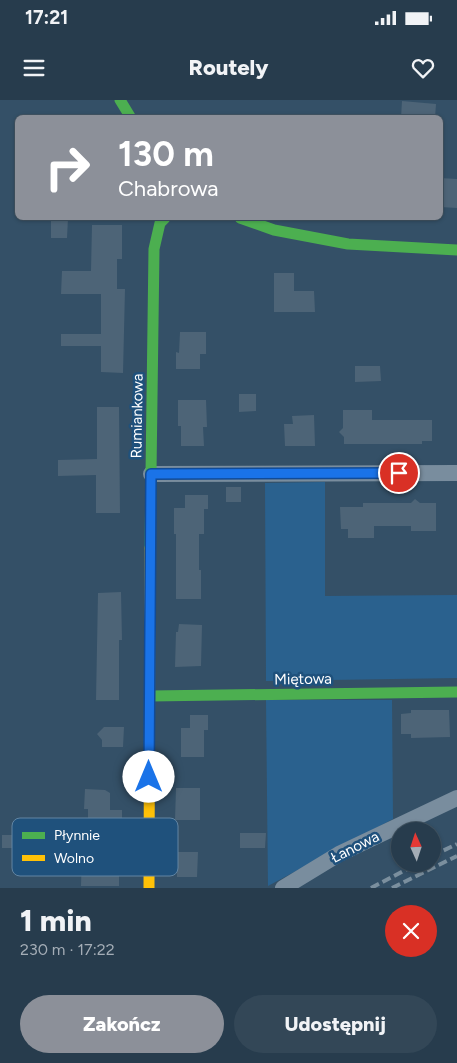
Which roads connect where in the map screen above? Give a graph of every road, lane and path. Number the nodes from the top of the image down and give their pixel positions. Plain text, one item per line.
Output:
1 (120, 100) edge
2 (129, 115) edge
3 (163, 220) edge
4 (246, 220) edge
5 (457, 250) edge
6 (457, 473) edge
7 (151, 474) junction
8 (457, 692) edge
9 (150, 696) junction
10 (457, 798) edge
11 (149, 818) edge
12 (283, 888) edge

1 - 2 street
3 - 7 street, Rumiankowa
4 - 5 street
6 - 7 street
7 - 9 street, Rumiankowa
8 - 9 street, Miętowa
9 - 11 street, Rumiankowa
10 - 12 street, Łanowa

